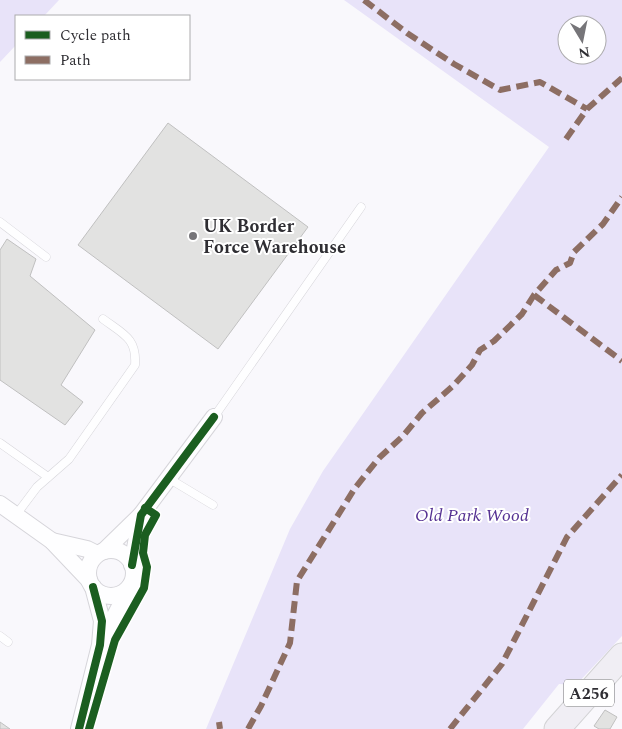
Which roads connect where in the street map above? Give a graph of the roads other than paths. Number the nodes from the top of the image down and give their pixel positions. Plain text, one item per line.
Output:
1 (361, 208) dead end
2 (0, 222) edge
3 (46, 258) dead end
4 (103, 319) dead end
5 (214, 416) joint
6 (0, 444) edge
7 (48, 477) junction
8 (167, 478) junction
9 (0, 504) edge
10 (213, 505) dead end
11 (142, 515) junction
12 (16, 516) junction
13 (52, 541) junction
14 (101, 553) junction
15 (132, 573) junction
16 (91, 583) junction
17 (0, 636) edge
18 (8, 642) dead end
19 (100, 645) junction
20 (622, 656) edge
21 (78, 729) edge
22 (557, 729) edge

1 - 5 lane
2 - 3 lane
4 - 7 lane
5 - 8 street
6 - 7 lane
7 - 12 lane
8 - 10 lane
8 - 11 street
9 - 12 street
11 - 14 street
11 - 15 street
12 - 13 street
13 - 14 street
13 - 16 street
14 - 15 street
14 - 16 street
15 - 16 street
15 - 19 street
16 - 19 street
17 - 18 lane
19 - 21 street
20 - 22 main road, A256

